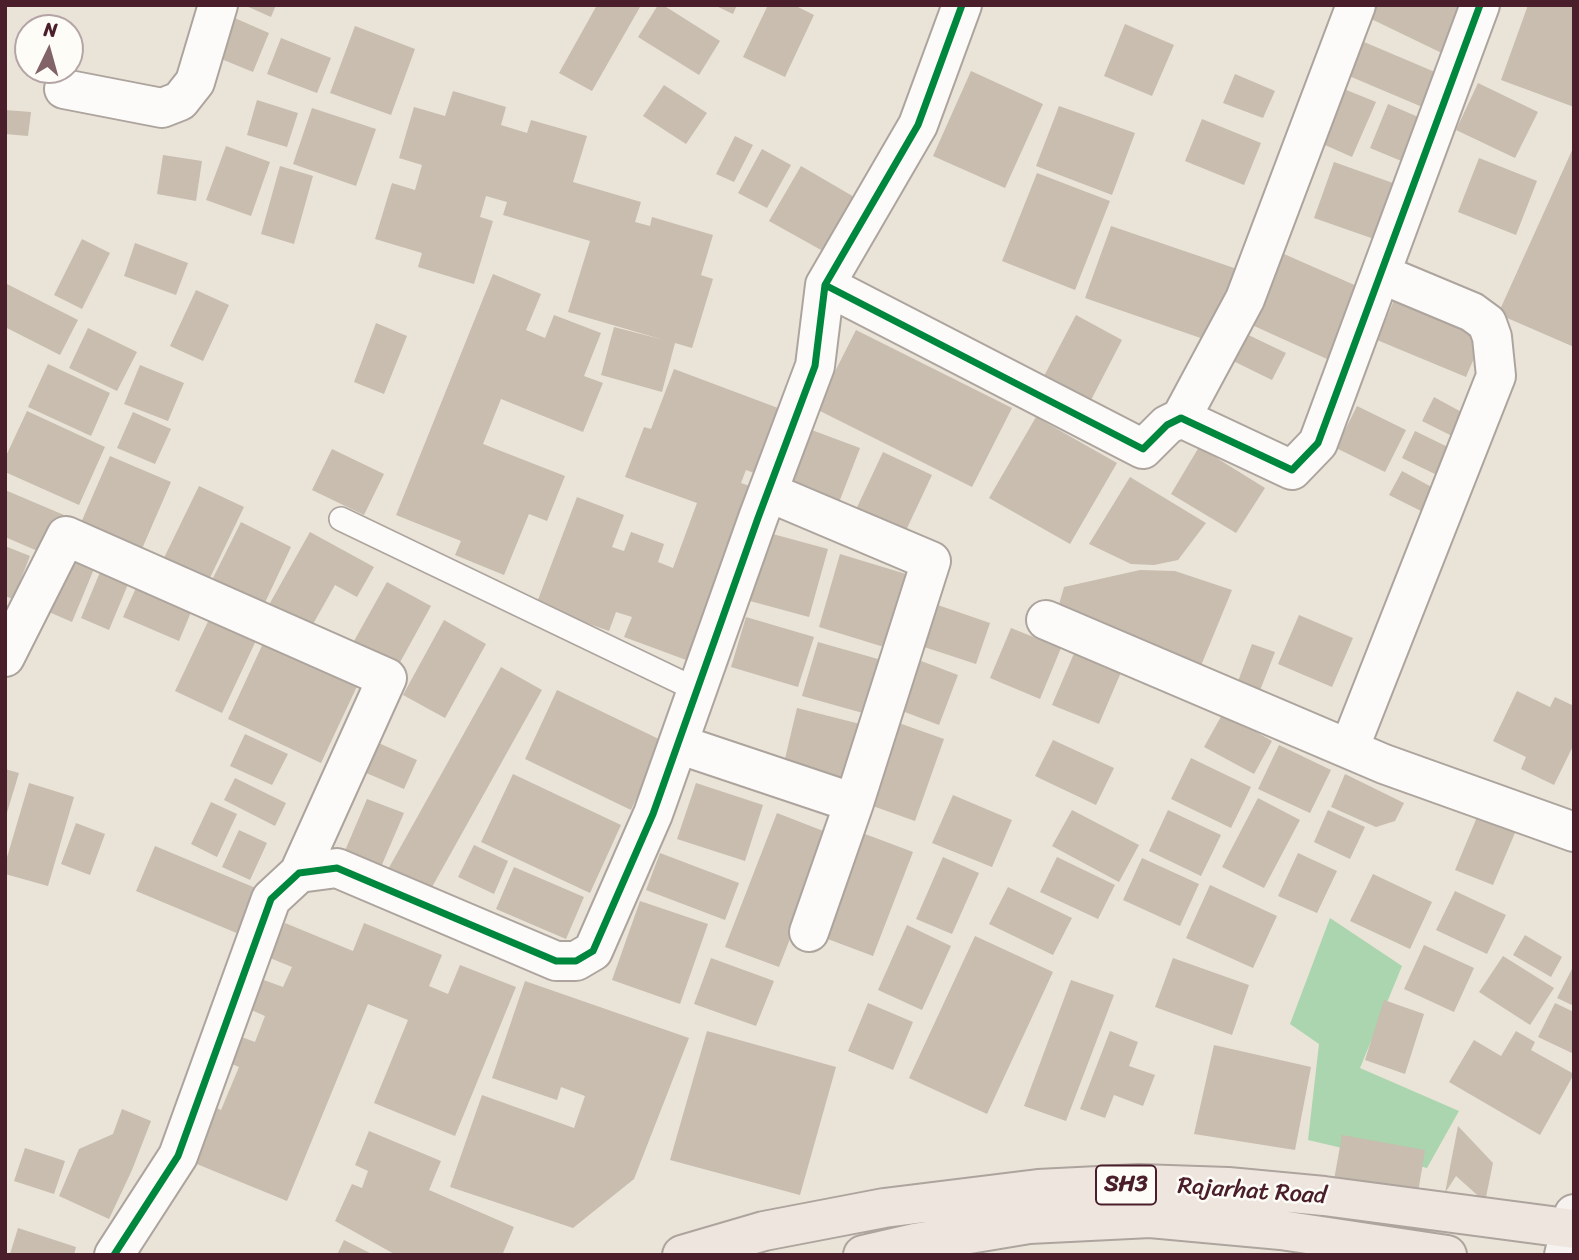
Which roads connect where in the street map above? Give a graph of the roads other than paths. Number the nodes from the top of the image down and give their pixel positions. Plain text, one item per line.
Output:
1 (218, 5) edge
2 (962, 5) edge
3 (1356, 5) edge
4 (1480, 5) edge
5 (64, 89) dead end
6 (1381, 274) junction
7 (825, 285) junction
8 (1181, 418) junction
9 (768, 492) junction
10 (341, 519) dead end
11 (1046, 620) dead end
12 (5, 657) edge
13 (696, 690) junction
14 (678, 744) junction
15 (1349, 749) junction
16 (854, 803) junction
17 (1574, 832) edge
18 (299, 873) junction
19 (809, 932) dead end
20 (1571, 1231) edge
21 (114, 1255) edge
22 (682, 1255) edge
23 (863, 1255) edge
24 (1447, 1255) edge

1 - 5 street
2 - 7 street
3 - 8 street
4 - 6 street
6 - 8 street
6 - 15 street
7 - 8 street
7 - 9 street
9 - 13 street
9 - 16 street
10 - 13 lane
11 - 15 street
12 - 18 street
13 - 14 street
14 - 16 street
14 - 18 street
15 - 17 street
16 - 19 street
18 - 21 street
20 - 22 main road, Rajarhat Road / SH3
23 - 24 main road, Rajarhat Road / SH3

